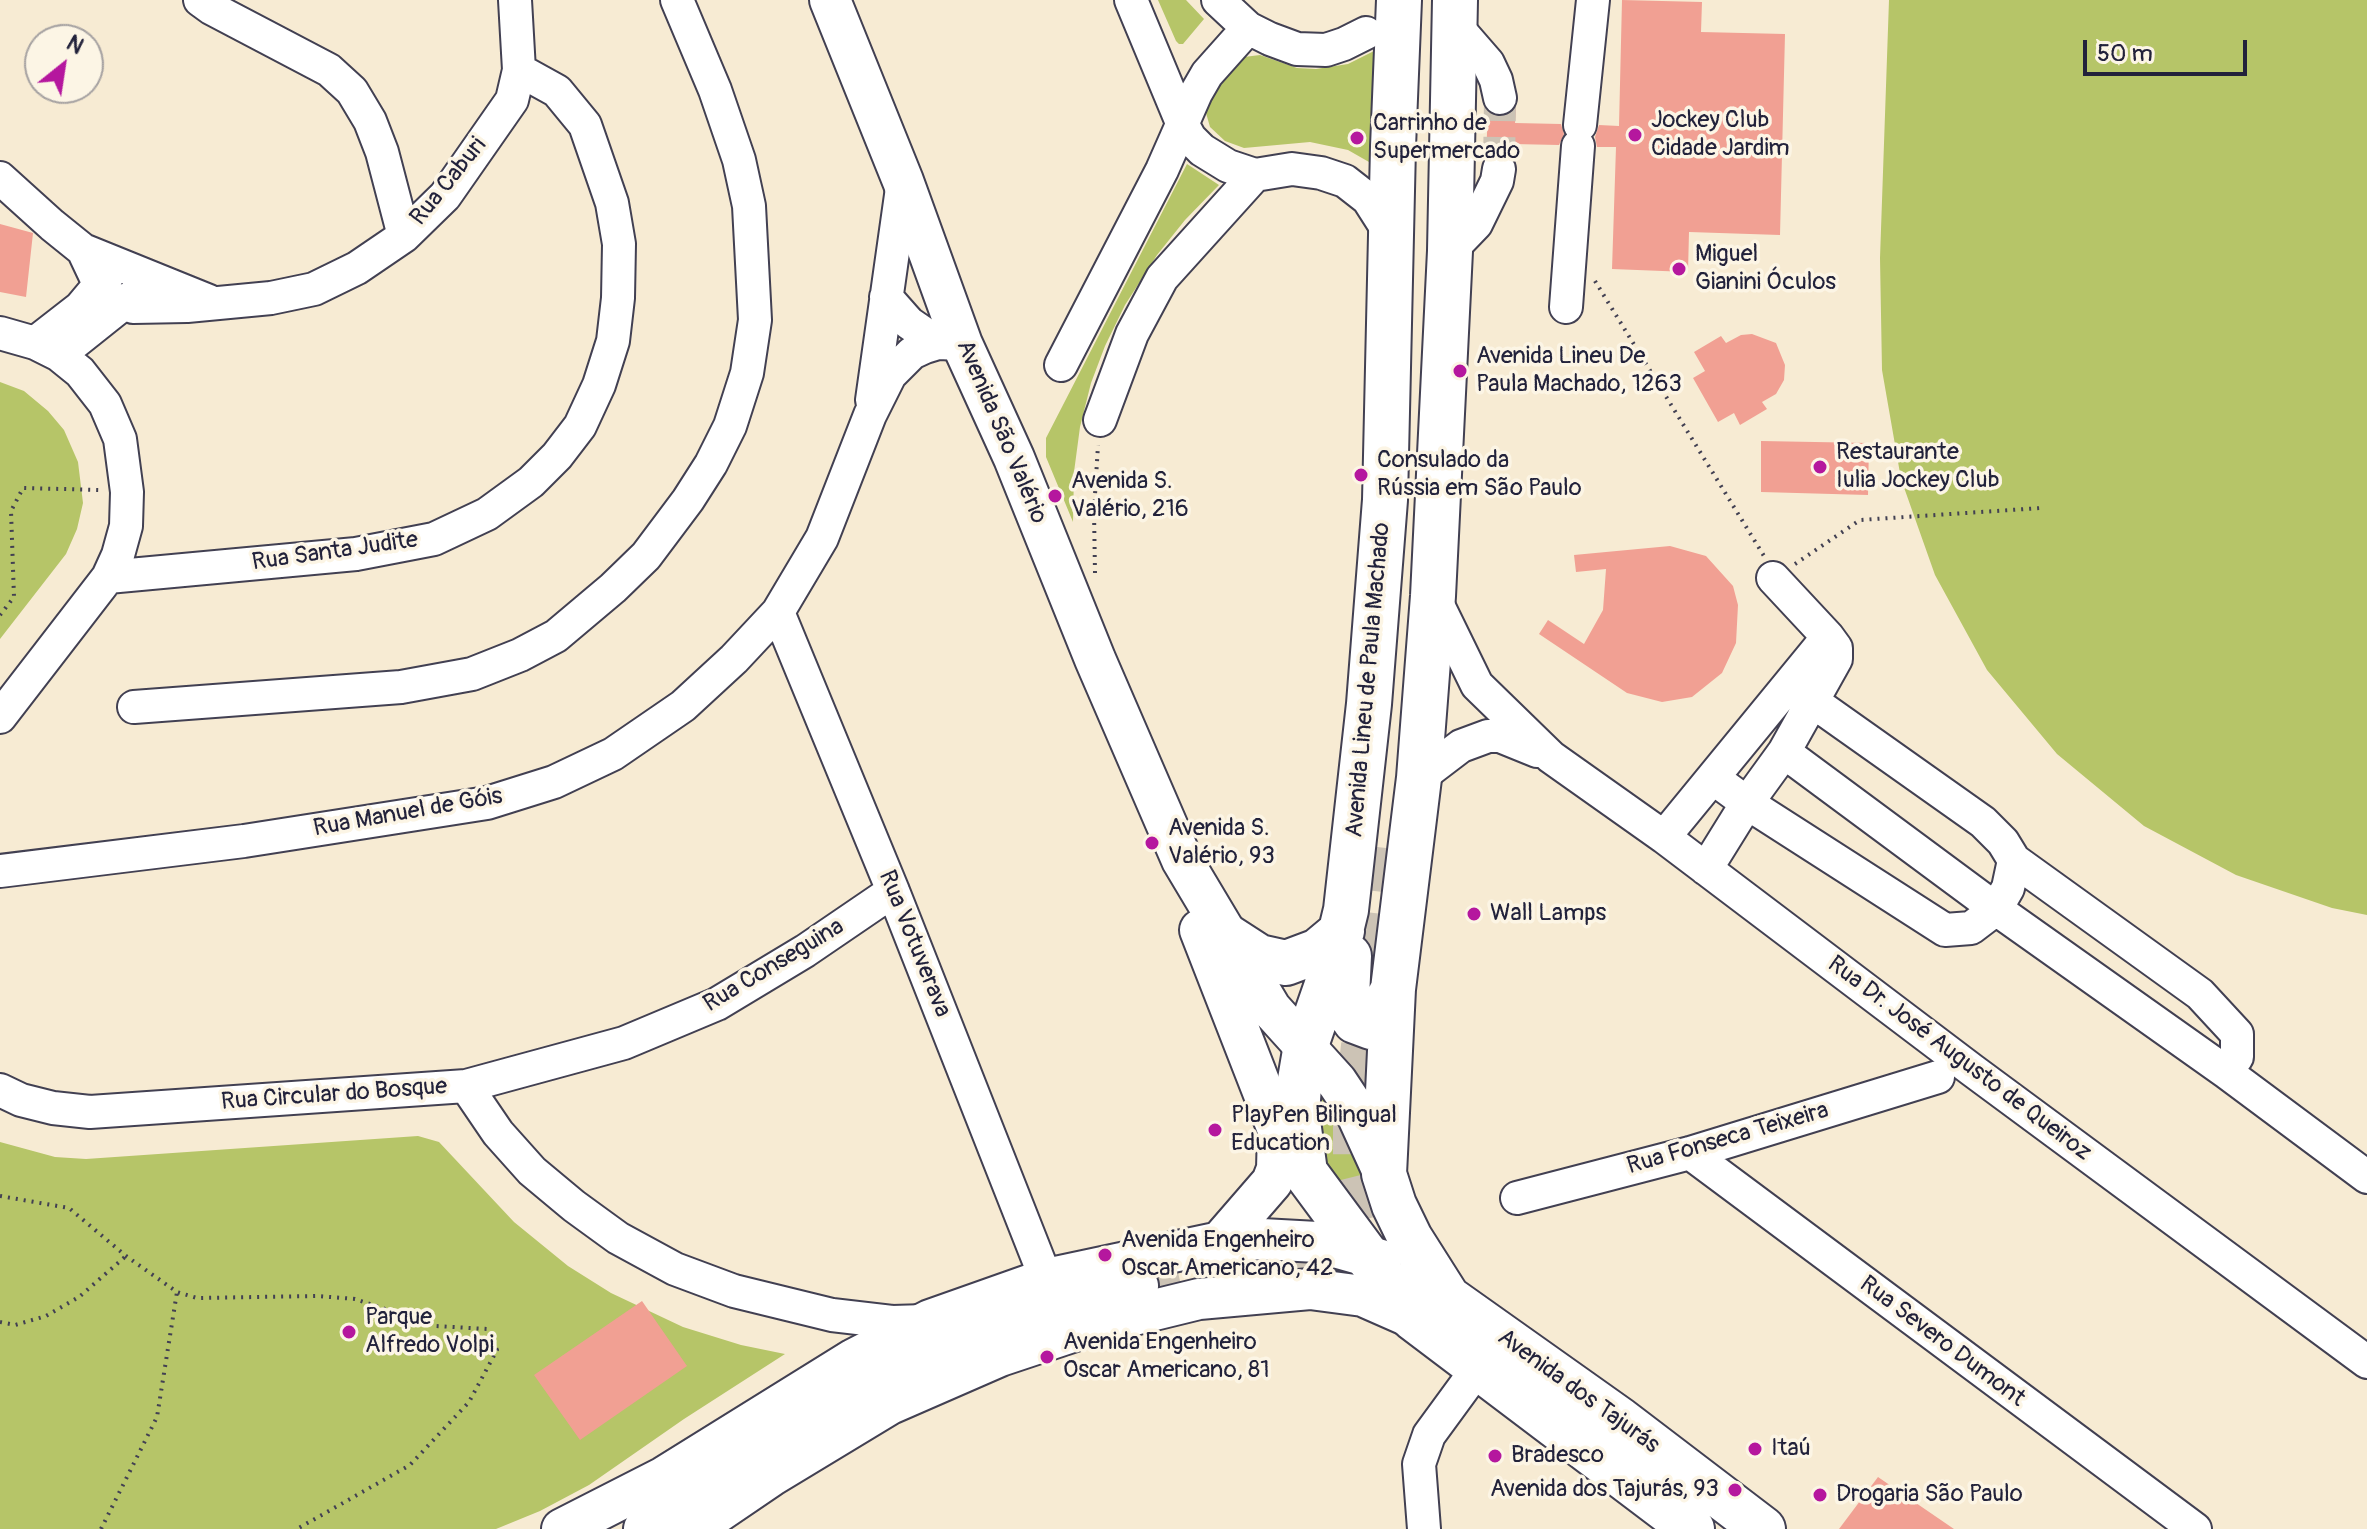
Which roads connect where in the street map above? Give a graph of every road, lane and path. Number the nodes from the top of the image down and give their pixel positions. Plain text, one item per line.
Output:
1 (200, 0) edge
2 (515, 0) edge
3 (677, 0) edge
4 (830, 0) edge
5 (1131, 0) edge
6 (1218, 0) edge
7 (1399, 0) edge
8 (1406, 0) edge
9 (1593, 0) edge
10 (1455, 20) edge
11 (1248, 28) junction
12 (1366, 33) dead end
13 (519, 70) junction
14 (1500, 98) tunnel mouth
15 (1183, 125) junction
16 (1422, 168) junction
17 (1499, 169) tunnel mouth
18 (1255, 175) junction
19 (0, 178) edge
20 (903, 181) junction
21 (1391, 235) junction
22 (404, 236) junction
23 (1450, 251) junction
24 (1570, 259) junction
25 (122, 282) junction
26 (886, 297) junction
27 (1566, 307) dead end
28 (0, 333) edge
29 (950, 344) junction
30 (47, 349) junction
31 (1061, 365) dead end
32 (870, 415) junction
33 (1100, 420) joint
34 (127, 492) junction
35 (2041, 508) dead end
36 (108, 577) junction
37 (1774, 577) junction
38 (1095, 585) dead end
39 (1433, 596) junction
40 (778, 612) junction
41 (0, 615) edge
42 (1828, 637) junction
43 (1812, 701) junction
44 (134, 707) dead end
45 (0, 717) edge
46 (1784, 752) junction
47 (1551, 757) junction
48 (1419, 778) junction
49 (1713, 778) junction
50 (1747, 803) junction
51 (1664, 837) junction
52 (1386, 848) tunnel mouth
53 (1182, 860) junction
54 (2014, 860) junction
55 (1706, 869) junction
56 (0, 871) edge
57 (893, 891) junction
58 (1996, 909) junction
59 (1344, 920) junction
60 (1225, 935) junction
61 (1393, 989) junction
62 (1306, 1045) junction
63 (2226, 1072) junction
64 (1938, 1077) dead end
65 (466, 1086) junction
66 (0, 1090) edge
67 (1278, 1130) junction
68 (1690, 1153) junction
69 (1305, 1172) junction
70 (1384, 1174) junction
71 (2367, 1177) edge
72 (0, 1196) edge
73 (1517, 1198) dead end
74 (1285, 1239) junction
75 (1220, 1242) junction
76 (126, 1256) junction
77 (1376, 1258) junction
78 (1046, 1279) junction
79 (1136, 1286) tunnel mouth
80 (1288, 1291) junction
81 (177, 1292) junction
82 (1430, 1308) junction
83 (832, 1315) junction
84 (930, 1320) junction
85 (0, 1322) edge
86 (854, 1359) junction
87 (2367, 1362) edge
88 (1478, 1368) junction
89 (101, 1529) edge
90 (297, 1529) edge
91 (562, 1529) edge
92 (646, 1529) edge
93 (693, 1529) edge
94 (1424, 1529) edge
95 (1692, 1529) edge
96 (1763, 1529) edge
97 (2195, 1529) edge

1 - 22 street
2 - 13 street
3 - 44 street
4 - 20 main road, Avenida São Valério
5 - 15 street
6 - 11 street
7 - 21 highway, Avenida Lineu de Paula Machado
8 - 16 highway
9 - 24 street
10 - 14 street
10 - 16 highway
10 - 23 highway
11 - 12 street
11 - 15 street
13 - 22 street, Rua Caburi
13 - 36 street, Rua Santa Judite
15 - 18 street
15 - 31 street
16 - 52 highway
17 - 23 street
18 - 21 street
18 - 33 street
19 - 25 street
20 - 26 street, Rua Manuel de Góis
20 - 29 main road, Avenida São Valério
21 - 59 highway, Avenida Lineu de Paula Machado
22 - 25 street, Rua Caburi
23 - 39 highway
24 - 27 street
24 - 37 path
25 - 30 street
26 - 29 street
26 - 32 street, Rua Manuel de Góis
28 - 30 street
29 - 32 street, Rua Manuel de Góis
29 - 53 main road, Avenida São Valério
30 - 34 street
32 - 40 street, Rua Manuel de Góis
33 - 38 path
34 - 36 street
34 - 41 path
35 - 37 path
36 - 45 street
37 - 42 street
39 - 47 street
39 - 48 highway
40 - 56 street, Rua Manuel de Góis
40 - 57 street, Rua Votuverava
42 - 43 street
42 - 49 street
43 - 46 street
43 - 54 street
46 - 50 street
46 - 58 street
47 - 48 street
47 - 51 street, Rua Dr. José Augusto de Queiroz
48 - 61 highway
49 - 50 street
49 - 51 street
50 - 55 street
50 - 58 street
51 - 55 street, Rua Dr. José Augusto de Queiroz
53 - 60 main road, Avenida São Valério
53 - 67 main road, Avenida São Valério
54 - 58 street
54 - 63 street
55 - 87 street, Rua Dr. José Augusto de Queiroz
57 - 65 street, Rua Conseguina
57 - 78 street, Rua Votuverava
58 - 63 street
59 - 60 highway
59 - 61 highway
59 - 62 highway, Avenida Lineu de Paula Machado
60 - 62 main road, Avenida São Valério
61 - 70 highway
62 - 69 highway, Avenida Lineu de Paula Machado
62 - 70 main road, Avenida São Valério
63 - 71 street
64 - 68 street, Rua Fonseca Teixeira
65 - 66 street, Rua Circular do Bosque
65 - 83 street, Rua Circular do Bosque
67 - 69 main road, Avenida São Valério
67 - 75 main road
68 - 73 street, Rua Fonseca Teixeira
68 - 97 street, Rua Severo Dumont
69 - 77 highway, Avenida Lineu de Paula Machado
70 - 82 highway
72 - 76 path
74 - 75 main road
74 - 77 main road
74 - 80 main road
75 - 78 main road
76 - 81 path
76 - 85 path
77 - 82 highway, Avenida Lineu de Paula Machado
78 - 84 main road
79 - 92 highway
80 - 82 main road
80 - 93 main road
81 - 89 path
81 - 90 path
82 - 88 highway, Avenida dos Tajurás
82 - 96 highway, Avenida dos Tajurás
83 - 84 street, Rua Circular do Bosque
83 - 86 street
84 - 86 main road
86 - 91 main road
88 - 94 street
88 - 95 highway, Avenida dos Tajurás

